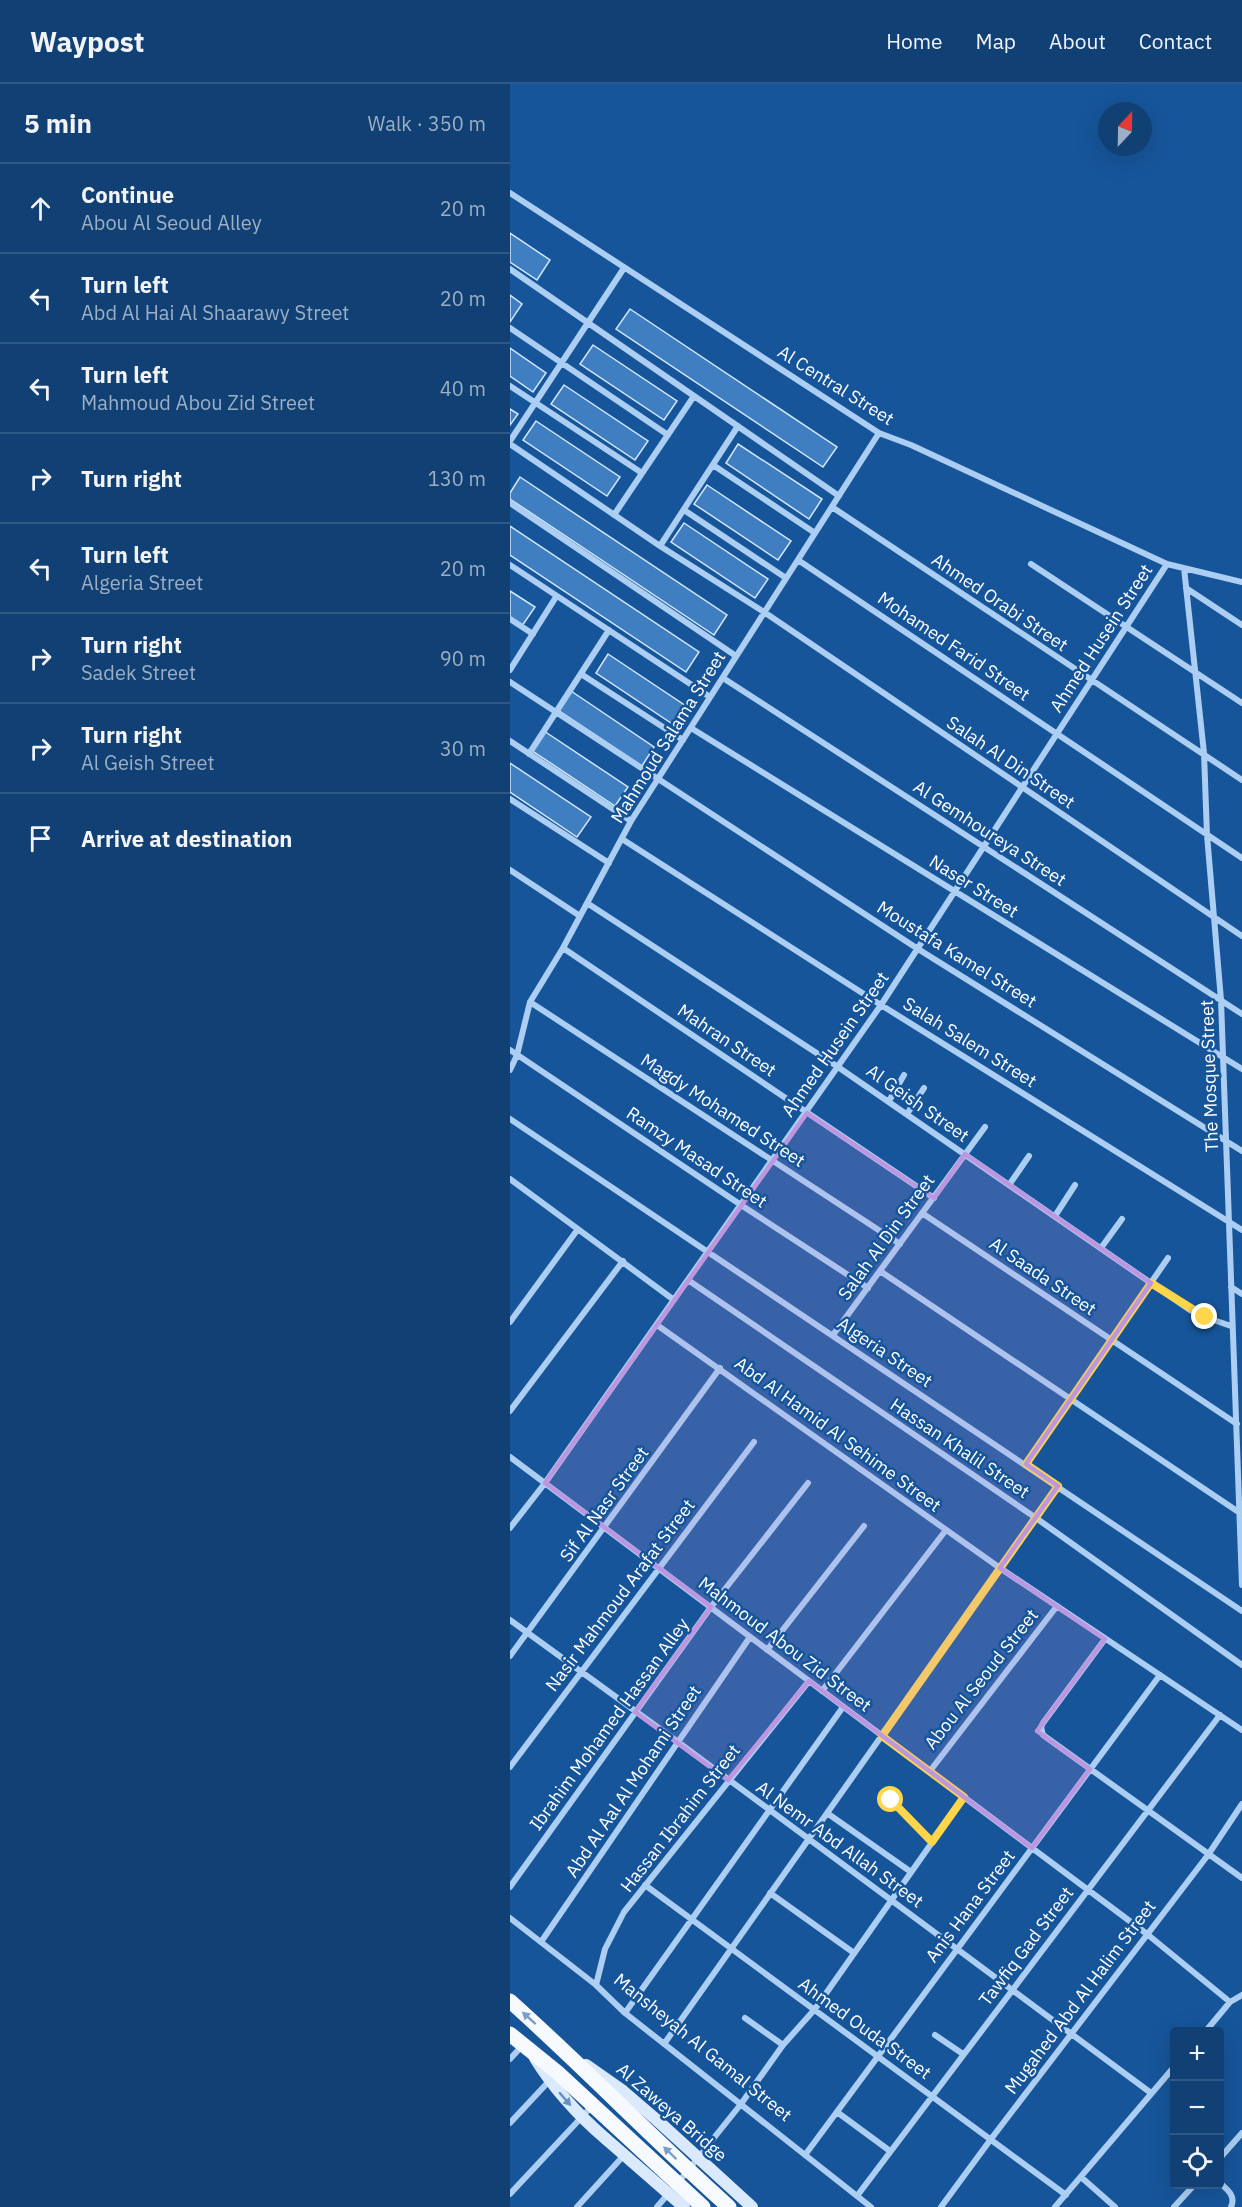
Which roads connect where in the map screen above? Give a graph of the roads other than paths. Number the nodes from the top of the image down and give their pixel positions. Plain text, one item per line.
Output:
1 (510, 193) edge
2 (624, 268) junction
3 (510, 269) edge
4 (588, 323) junction
5 (510, 328) edge
6 (562, 363) junction
7 (510, 386) edge
8 (694, 396) junction
9 (535, 403) junction
10 (738, 426) junction
11 (879, 433) junction
12 (668, 435) junction
13 (510, 443) edge
14 (713, 465) junction
15 (642, 473) junction
16 (839, 496) junction
17 (510, 503) edge
18 (832, 507) junction
19 (684, 510) junction
20 (614, 515) junction
21 (814, 533) junction
22 (660, 546) junction
23 (798, 560) junction
24 (1031, 564) dead end
25 (1167, 564) junction
26 (510, 565) edge
27 (1184, 568) junction
28 (786, 578) junction
29 (1242, 582) edge
30 (1186, 588) junction
31 (556, 597) junction
32 (764, 612) junction
33 (510, 619) edge
34 (1242, 625) edge
35 (1125, 628) junction
36 (609, 630) junction
37 (533, 634) junction
38 (736, 656) junction
39 (510, 670) edge
40 (1195, 671) junction
41 (580, 674) junction
42 (723, 678) junction
43 (1091, 681) junction
44 (510, 682) edge
45 (710, 697) junction
46 (1242, 703) edge
47 (556, 712) junction
48 (691, 728) junction
49 (1057, 734) junction
50 (683, 740) junction
51 (510, 741) edge
52 (1204, 753) junction
53 (529, 754) junction
54 (658, 779) junction
55 (1242, 780) edge
56 (1022, 788) junction
57 (510, 799) edge
58 (631, 821) junction
59 (1208, 835) junction
60 (622, 839) junction
61 (984, 848) junction
62 (1242, 858) edge
63 (609, 863) junction
64 (510, 870) edge
65 (955, 892) junction
66 (587, 903) junction
67 (580, 916) junction
68 (1214, 916) junction
69 (1242, 936) edge
70 (563, 948) junction
71 (918, 949) junction
72 (1221, 1000) junction
73 (530, 1002) junction
74 (881, 1005) junction
75 (1242, 1014) edge
76 (510, 1050) edge
77 (518, 1055) junction
78 (1223, 1058) junction
79 (838, 1066) junction
80 (1242, 1069) edge
81 (510, 1071) edge
82 (904, 1075) dead end
83 (924, 1088) dead end
84 (889, 1101) junction
85 (807, 1113) junction
86 (907, 1114) junction
87 (510, 1119) edge
88 (985, 1127) dead end
89 (1226, 1140) junction
90 (1242, 1151) edge
91 (965, 1154) junction
92 (1029, 1156) dead end
93 (773, 1161) junction
94 (510, 1179) edge
95 (1009, 1185) junction
96 (1075, 1185) dead end
97 (934, 1198) junction
98 (741, 1206) junction
99 (922, 1213) junction
100 (1054, 1216) junction
101 (1122, 1219) dead end
102 (1229, 1222) junction
103 (578, 1229) junction
104 (1242, 1230) edge
105 (900, 1244) junction
106 (1101, 1248) junction
107 (708, 1252) junction
108 (1168, 1258) dead end
109 (622, 1261) junction
110 (880, 1271) junction
111 (688, 1280) junction
112 (1151, 1283) junction
113 (1231, 1287) junction
114 (868, 1288) junction
115 (1242, 1294) edge
116 (674, 1300) junction
117 (510, 1322) edge
118 (657, 1325) junction
119 (1232, 1326) junction
120 (833, 1335) junction
121 (1112, 1340) junction
122 (720, 1368) junction
123 (1239, 1396) edge
124 (1071, 1399) junction
125 (510, 1411) edge
126 (1237, 1424) junction
127 (754, 1442) dead end
128 (510, 1457) edge
129 (1026, 1464) junction
130 (545, 1483) junction
131 (808, 1483) dead end
132 (1058, 1486) junction
133 (1241, 1488) edge
134 (1240, 1513) junction
135 (1036, 1518) junction
136 (864, 1526) dead end
137 (510, 1528) edge
138 (605, 1528) junction
139 (946, 1530) junction
140 (659, 1568) junction
141 (1000, 1568) junction
142 (1242, 1585) edge
143 (1057, 1606) junction
144 (711, 1607) junction
145 (1242, 1611) edge
146 (510, 1620) edge
147 (528, 1633) junction
148 (750, 1637) junction
149 (1105, 1639) junction
150 (767, 1650) junction
151 (510, 1656) edge
152 (1242, 1665) edge
153 (580, 1672) junction
154 (1160, 1675) junction
155 (809, 1681) junction
156 (822, 1691) junction
157 (843, 1707) junction
158 (635, 1712) junction
159 (1220, 1715) junction
160 (1242, 1730) edge
161 (882, 1736) junction
162 (678, 1742) junction
163 (510, 1767) edge
164 (1090, 1769) junction
165 (930, 1771) junction
166 (728, 1780) junction
167 (964, 1797) junction
168 (891, 1800) dead end
169 (1242, 1804) edge
170 (769, 1810) junction
171 (1149, 1810) junction
172 (827, 1813) junction
173 (808, 1839) junction
174 (932, 1842) junction
175 (1032, 1848) junction
176 (1208, 1855) junction
177 (911, 1872) junction
178 (1242, 1878) edge
179 (645, 1885) junction
180 (510, 1887) edge
181 (1088, 1890) junction
182 (770, 1893) junction
183 (891, 1900) junction
184 (510, 1918) edge
185 (692, 1920) junction
186 (1147, 1934) junction
187 (541, 1942) junction
188 (731, 1948) junction
189 (957, 1949) junction
190 (854, 1953) junction
191 (596, 1985) junction
192 (1012, 1990) junction
193 (1242, 1995) edge
194 (510, 2001) edge
195 (1230, 2002) junction
196 (815, 2009) junction
197 (625, 2013) junction
198 (745, 2018) dead end
199 (1208, 2027) edge
200 (510, 2034) edge
201 (1071, 2034) junction
202 (935, 2035) dead end
203 (664, 2044) junction
204 (783, 2045) junction
205 (527, 2048) junction
206 (565, 2050) junction
207 (963, 2054) junction
208 (877, 2056) junction
209 (510, 2059) edge
210 (1170, 2072) edge
211 (553, 2076) junction
212 (1151, 2093) junction
213 (932, 2096) junction
214 (741, 2104) junction
215 (594, 2105) junction
216 (837, 2112) junction
217 (582, 2118) junction
218 (510, 2123) edge
219 (1242, 2133) edge
220 (991, 2139) junction
221 (634, 2144) junction
222 (890, 2151) junction
223 (1224, 2153) edge
224 (805, 2155) junction
225 (688, 2170) junction
226 (1081, 2177) junction
227 (1224, 2187) edge
228 (673, 2188) junction
229 (1190, 2189) edge
230 (510, 2193) edge
231 (1066, 2195) junction
232 (857, 2196) junction
233 (577, 2207) edge
234 (657, 2207) edge
235 (684, 2207) edge
236 (703, 2207) edge
237 (729, 2207) edge
238 (752, 2207) edge
239 (871, 2207) edge
240 (941, 2207) edge
241 (1055, 2207) edge
242 (1115, 2207) edge
243 (1174, 2207) edge
244 (1231, 2207) edge

1 - 2 street, Al Central Street
2 - 4 street
2 - 11 street, Al Central Street
3 - 4 street
4 - 6 street
4 - 8 street
5 - 6 street
6 - 9 street
6 - 12 street
7 - 9 street
8 - 10 street
8 - 12 street
9 - 13 street
9 - 15 street
10 - 14 street
10 - 16 street
11 - 16 street, Mahmoud Salama Street
11 - 25 street, Al Central Street
12 - 15 street
13 - 20 street, Salah Al Din Street
14 - 19 street
14 - 21 street
15 - 20 street
16 - 18 street, Mahmoud Salama Street
17 - 38 street
18 - 21 street, Mahmoud Salama Street
18 - 43 street, Ahmed Orabi Street
19 - 22 street
19 - 28 street
20 - 22 street, Salah Al Din Street
21 - 23 street, Mahmoud Salama Street
22 - 32 street, Salah Al Din Street
23 - 28 street, Mahmoud Salama Street
23 - 49 street, Mohamed Farid Street
24 - 35 street
25 - 27 street, Al Central Street
25 - 35 street, Ahmed Husein Street
26 - 31 street
27 - 29 street, Al Central Street
27 - 30 street, The Mosque Street
28 - 32 street, Mahmoud Salama Street
30 - 34 street
30 - 40 street, The Mosque Street
31 - 36 street
31 - 37 street
32 - 38 street, Mahmoud Salama Street
32 - 56 street, Salah Al Din Street
33 - 37 street
35 - 40 street
35 - 43 street, Ahmed Husein Street
36 - 41 street
36 - 45 street
37 - 39 street
38 - 42 street, Mahmoud Salama Street
40 - 46 street
40 - 52 street, The Mosque Street
41 - 47 street
41 - 50 street
42 - 45 street, Mahmoud Salama Street
42 - 61 street, Al Gemhoureya Street
43 - 49 street, Ahmed Husein Street
43 - 52 street, Ahmed Orabi Street
44 - 47 street, Moustafa Kamel Street
45 - 48 street, Mahmoud Salama Street
47 - 53 street
47 - 54 street, Moustafa Kamel Street
48 - 50 street, Mahmoud Salama Street
48 - 65 street, Naser Street
49 - 56 street, Ahmed Husein Street
49 - 59 street, Mohamed Farid Street
50 - 54 street, Mahmoud Salama Street
51 - 53 street
52 - 55 street, Ahmed Orabi Street
52 - 59 street, The Mosque Street
53 - 58 street
54 - 58 street, Mahmoud Salama Street
54 - 71 street, Moustafa Kamel Street
56 - 61 street, Ahmed Husein Street
56 - 68 street, Salah Al Din Street
57 - 63 street
58 - 60 street, Mahmoud Salama Street
59 - 62 street, Mohamed Farid Street
59 - 68 street, The Mosque Street
60 - 63 street, Mahmoud Salama Street
60 - 74 street, Salah Salem Street
61 - 65 street, Ahmed Husein Street
61 - 72 street, Al Gemhoureya Street
63 - 66 street, Mahmoud Salama Street
64 - 67 street
65 - 71 street, Ahmed Husein Street
65 - 78 street, Naser Street
66 - 67 street, Mahmoud Salama Street
66 - 79 street, Al Geish Street
67 - 70 street, Mahmoud Salama Street
68 - 69 street, Salah Al Din Street
68 - 72 street, The Mosque Street
70 - 73 street, Mahmoud Salama Street
70 - 85 street, Mahran Street
71 - 74 street, Ahmed Husein Street
71 - 89 street, Moustafa Kamel Street
72 - 75 street, Al Gemhoureya Street
72 - 78 street, The Mosque Street
73 - 77 street, Mahmoud Salama Street
73 - 93 street, Magdy Mohamed Street
74 - 79 street, Ahmed Husein Street
74 - 102 street, Salah Salem Street
76 - 77 street, Ramzy Masad Street
77 - 81 street, Mahmoud Salama Street
77 - 98 street, Ramzy Masad Street
78 - 80 street, Naser Street
78 - 89 street, The Mosque Street
79 - 84 street, Al Geish Street
79 - 85 street, Ahmed Husein Street
82 - 84 street
83 - 86 street
84 - 86 street, Al Geish Street
85 - 93 street, Ahmed Husein Street
85 - 97 street, Mahran Street
86 - 91 street, Al Geish Street
87 - 107 street, Algeria Street
88 - 91 street, Salah Al Din Street
89 - 90 street, Moustafa Kamel Street
89 - 102 street, The Mosque Street
91 - 95 street, Al Geish Street
91 - 97 street, Salah Al Din Street
92 - 95 street
93 - 98 street, Ahmed Husein Street
93 - 105 street, Magdy Mohamed Street
94 - 103 street
95 - 100 street, Al Geish Street
96 - 100 street
97 - 99 street, Salah Al Din Street
98 - 107 street, Ahmed Husein Street
98 - 114 street, Ramzy Masad Street
99 - 105 street, Salah Al Din Street
99 - 121 street, Al Saada Street
100 - 106 street, Al Geish Street
101 - 106 street
102 - 104 street, Salah Salem Street
102 - 113 street, The Mosque Street
103 - 109 street
103 - 117 street
105 - 110 street, Salah Al Din Street
106 - 112 street, Al Geish Street
107 - 111 street, Ahmed Husein Street
107 - 120 street, Algeria Street
108 - 112 street
109 - 116 street
109 - 125 street
110 - 114 street, Salah Al Din Street
110 - 124 street
111 - 116 street, Ahmed Husein Street
111 - 135 street, Hassan Khalil Street
112 - 119 street, Al Geish Street
112 - 121 street
113 - 115 street
113 - 119 street, The Mosque Street
114 - 120 street, Salah Al Din Street
116 - 118 street, Ahmed Husein Street
118 - 122 street, Abd Al Hamid Al Sehime Street
118 - 130 street, Ahmed Husein Street
119 - 123 street, The Mosque Street
120 - 129 street, Algeria Street
121 - 124 street
121 - 126 street, Al Saada Street
122 - 138 street, Sif Al Nasr Street
122 - 139 street, Abd Al Hamid Al Sehime Street
123 - 126 street, The Mosque Street
124 - 129 street
124 - 134 street
126 - 133 street, The Mosque Street
127 - 140 street, Nasir Mahmoud Arafat Street
128 - 130 street, Mahmoud Abou Zid Street
129 - 132 street, Algeria Street
130 - 137 street, Ahmed Husein Street
130 - 138 street, Mahmoud Abou Zid Street
131 - 144 street, Ibrahim Mohamed Hassan Alley
132 - 135 street
132 - 145 street, Algeria Street
133 - 134 street, The Mosque Street
134 - 142 street, The Mosque Street
135 - 141 street
135 - 152 street, Hassan Khalil Street
136 - 150 street
138 - 140 street, Mahmoud Abou Zid Street
138 - 147 street, Sif Al Nasr Street
139 - 141 street, Abd Al Hamid Al Sehime Street
139 - 156 street
140 - 144 street, Mahmoud Abou Zid Street
140 - 153 street, Nasir Mahmoud Arafat Street
141 - 143 street, Abd Al Hamid Al Sehime Street
141 - 161 street
143 - 149 street, Abd Al Hamid Al Sehime Street
143 - 165 street, Abou Al Seoud Street
144 - 148 street, Mahmoud Abou Zid Street
144 - 158 street, Ibrahim Mohamed Hassan Alley
146 - 147 street, Al Nemr Abd Allah Street
147 - 151 street, Sif Al Nasr Street
147 - 153 street, Al Nemr Abd Allah Street
148 - 150 street, Mahmoud Abou Zid Street
148 - 162 street, Abd Al Aal Al Mohami Street
149 - 154 street, Abd Al Hamid Al Sehime Street
149 - 164 street
150 - 155 street, Mahmoud Abou Zid Street
153 - 158 street, Al Nemr Abd Allah Street
153 - 163 street, Nasir Mahmoud Arafat Street
154 - 159 street, Abd Al Hamid Al Sehime Street
154 - 164 street, Anis Hana Street
155 - 156 street, Mahmoud Abou Zid Street
155 - 166 street, Hassan Ibrahim Street
156 - 157 street, Mahmoud Abou Zid Street
157 - 161 street, Mahmoud Abou Zid Street
157 - 170 street
158 - 162 street, Al Nemr Abd Allah Street
158 - 180 street, Ibrahim Mohamed Hassan Alley
159 - 160 street, Abd Al Hamid Al Sehime Street
159 - 171 street, Tawfiq Gad Street
161 - 165 street, Mahmoud Abou Zid Street
161 - 172 street
162 - 166 street, Al Nemr Abd Allah Street
162 - 187 street, Abd Al Aal Al Mohami Street
164 - 171 street
164 - 175 street, Anis Hana Street
165 - 167 street, Mahmoud Abou Zid Street
166 - 170 street, Al Nemr Abd Allah Street
166 - 179 street, Hassan Ibrahim Street
167 - 174 street
167 - 175 street, Mahmoud Abou Zid Street
168 - 174 street
169 - 176 street, Mugahed Abd Al Halim Street
170 - 173 street, Al Nemr Abd Allah Street
170 - 185 street
171 - 176 street
171 - 181 street, Tawfiq Gad Street
172 - 173 street
172 - 177 street
173 - 182 street
173 - 183 street, Al Nemr Abd Allah Street
174 - 177 street
175 - 181 street, Mahmoud Abou Zid Street
175 - 189 street, Anis Hana Street
176 - 178 street
176 - 186 street, Mugahed Abd Al Halim Street
177 - 183 street
179 - 185 street, Ahmed Ouda Street
179 - 191 street, Hassan Ibrahim Street
181 - 186 street, Mahmoud Abou Zid Street
181 - 192 street, Tawfiq Gad Street
182 - 188 street
182 - 190 street
183 - 189 street, Al Nemr Abd Allah Street
183 - 190 street
184 - 187 street, Mansheyah Al Gamal Street
185 - 188 street, Ahmed Ouda Street
185 - 197 street
186 - 195 street, Mahmoud Abou Zid Street
186 - 201 street, Mugahed Abd Al Halim Street
187 - 191 street, Mansheyah Al Gamal Street
188 - 196 street, Ahmed Ouda Street
188 - 203 street
189 - 192 street, Al Nemr Abd Allah Street
189 - 208 street, Anis Hana Street
190 - 196 street
191 - 197 street, Mansheyah Al Gamal Street
192 - 201 street, Al Nemr Abd Allah Street
192 - 207 street, Tawfiq Gad Street
193 - 195 street
206 -> 194 main road
195 - 199 street
196 - 204 street
196 - 208 street, Ahmed Ouda Street
197 - 203 street, Mansheyah Al Gamal Street
198 - 204 street
200 - 205 main road
201 - 212 street, Al Nemr Abd Allah Street
201 - 220 street, Mugahed Abd Al Halim Street
202 - 207 street
203 - 214 street, Mansheyah Al Gamal Street
204 - 214 street
205 - 209 street
205 - 211 main road
225 -> 206 main road
206 - 238 main road, Al Zaweya Bridge, bridge
207 - 213 street, Tawfiq Gad Street
208 - 213 street, Ahmed Ouda Street
208 - 216 street, Anis Hana Street
210 - 212 street
211 - 215 main road
211 -> 217 main road
211 - 218 street
212 - 226 street
213 - 220 street, Ahmed Ouda Street
213 - 222 street, Tawfiq Gad Street
214 - 224 street, Mansheyah Al Gamal Street
214 - 225 street
215 - 217 street
215 - 221 main road
216 - 222 street
216 - 224 street, Anis Hana Street
217 - 230 street
217 - 235 main road, bridge
219 - 223 street
220 - 231 street, Ahmed Ouda Street
220 - 240 street, Mugahed Abd Al Halim Street
221 - 228 main road
221 - 233 street
222 - 232 street, Tawfiq Gad Street
224 - 232 street, Mansheyah Al Gamal Street
225 - 228 street
225 - 237 main road
226 - 231 street
226 - 242 street
227 - 244 street
228 - 234 street
228 - 236 main road
229 - 243 street
231 - 241 street
232 - 239 street, Mansheyah Al Gamal Street

